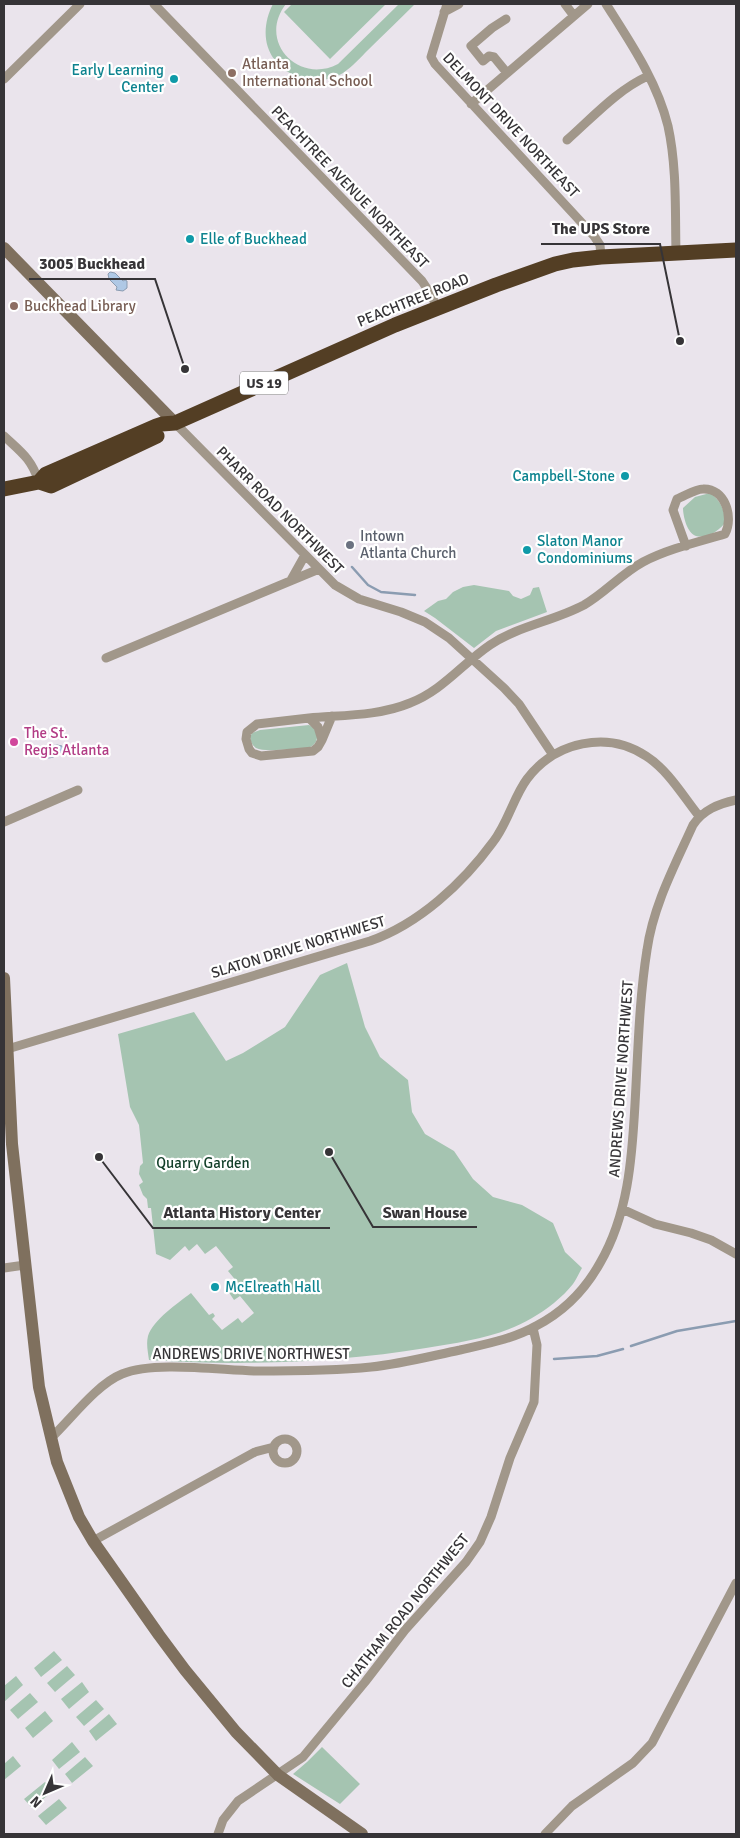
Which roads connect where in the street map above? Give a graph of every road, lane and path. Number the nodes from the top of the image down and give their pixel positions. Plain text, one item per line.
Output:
1 (80, 4) edge
2 (154, 4) edge
3 (459, 4) edge
4 (565, 4) edge
5 (588, 4) edge
6 (606, 4) edge
7 (445, 8) edge
8 (574, 16) junction
9 (506, 19) dead end
10 (507, 73) junction
11 (648, 76) junction
12 (4, 79) edge
13 (471, 104) junction
14 (566, 140) dead end
15 (4, 248) edge
16 (732, 250) edge
17 (676, 253) junction
18 (601, 257) junction
19 (437, 308) junction
20 (175, 423) junction
21 (4, 436) edge
22 (39, 482) junction
23 (4, 489) edge
24 (686, 546) junction
25 (305, 555) junction
26 (319, 569) junction
27 (291, 580) junction
28 (106, 658) dead end
29 (473, 659) junction
30 (332, 716) junction
31 (309, 718) junction
32 (322, 740) junction
33 (553, 755) junction
34 (78, 790) dead end
35 (736, 800) edge
36 (699, 816) junction
37 (4, 822) edge
38 (4, 978) edge
39 (6, 1050) edge
40 (622, 1209) junction
41 (736, 1254) edge
42 (25, 1266) junction
43 (4, 1268) edge
44 (533, 1328) junction
45 (51, 1438) junction
46 (274, 1447) dead end
47 (93, 1542) junction
48 (736, 1583) edge
49 (278, 1775) junction
50 (218, 1834) edge
51 (362, 1834) edge
52 (545, 1834) edge

1 - 12 street
2 - 19 street, PEACHTREE AVENUE NORTHEAST
3 - 7 street
4 - 8 street
5 - 8 street
6 - 11 street
7 - 13 street, DELMONT DRIVE NORTHEAST
8 - 10 street
9 - 10 street
10 - 13 street
11 - 14 street
11 - 17 street
13 - 18 street, DELMONT DRIVE NORTHEAST
15 - 20 main road
16 - 17 highway, US 19
17 - 18 highway, PEACHTREE ROAD / US 19
18 - 19 highway, PEACHTREE ROAD / US 19
19 - 20 highway, PEACHTREE ROAD / US 19
20 - 22 highway, US 19
20 - 25 street, PHARR ROAD NORTHWEST
21 - 22 street
22 - 23 highway, US 19
24 - 24 street
24 - 29 street
25 - 26 street, PHARR ROAD NORTHWEST
25 - 27 street
26 - 27 street
26 - 29 street, PHARR ROAD NORTHWEST
27 - 28 street
29 - 30 street
29 - 33 street, PHARR ROAD NORTHWEST
30 - 31 street
30 - 32 street
31 - 32 street
31 - 32 street
33 - 36 street, SLATON DRIVE NORTHWEST
33 - 39 street, SLATON DRIVE NORTHWEST
34 - 37 street
35 - 36 street
36 - 40 street, ANDREWS DRIVE NORTHWEST
38 - 39 main road
39 - 42 main road
40 - 41 street
40 - 44 street, ANDREWS DRIVE NORTHWEST
42 - 43 street
42 - 45 main road
44 - 45 street, ANDREWS DRIVE NORTHWEST
44 - 49 street, CHATHAM ROAD NORTHWEST
45 - 47 main road
46 - 47 street
47 - 49 main road
48 - 52 street
49 - 50 street, CHATHAM ROAD NORTHWEST
49 - 51 main road

